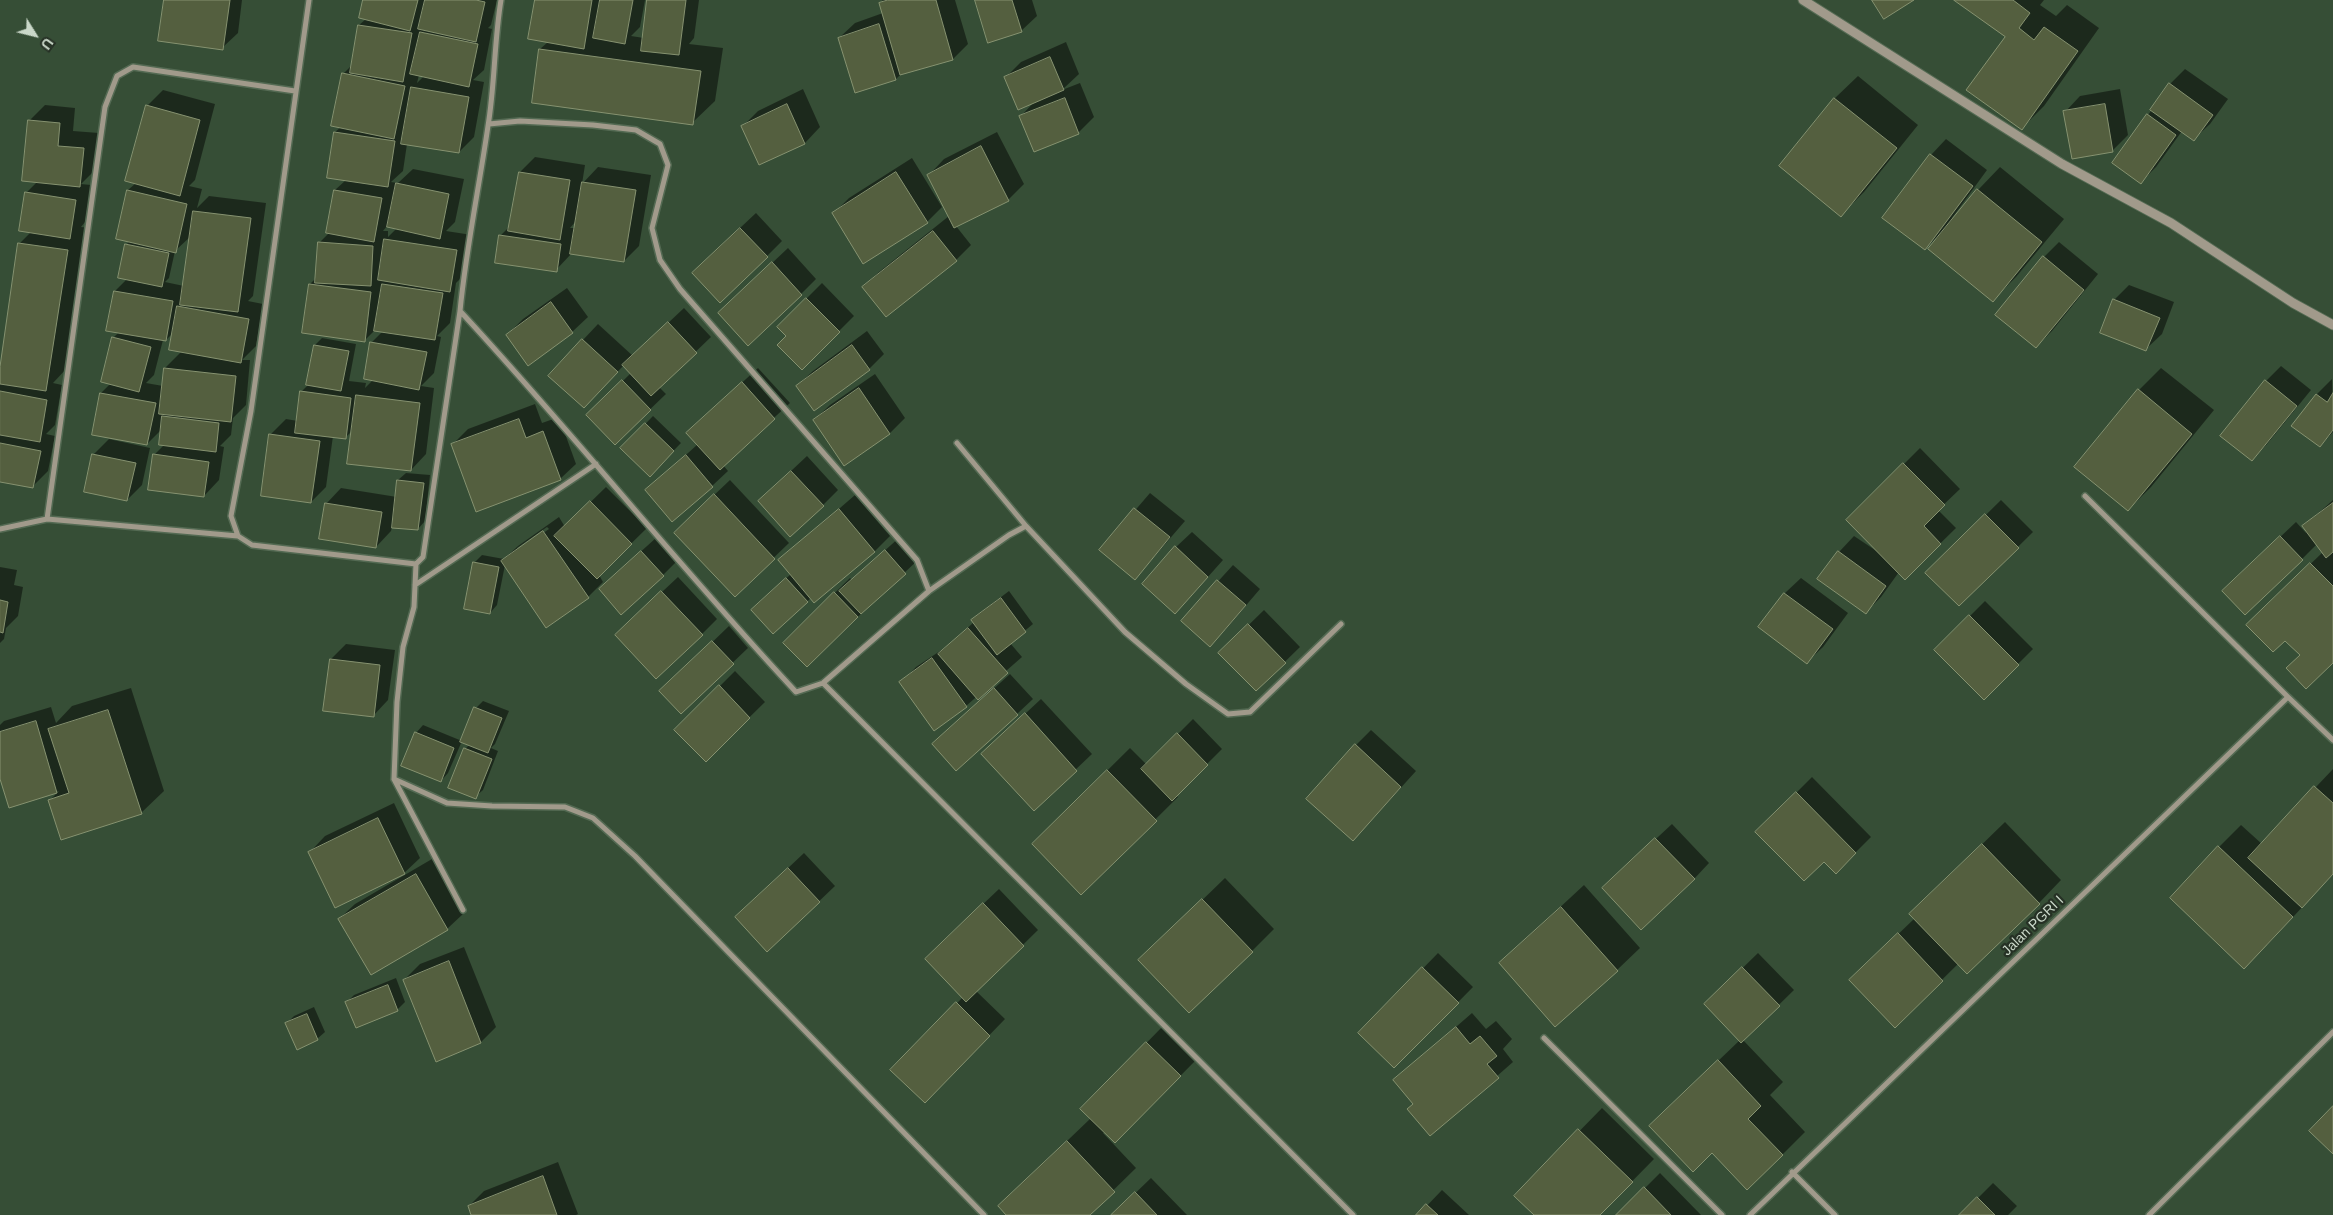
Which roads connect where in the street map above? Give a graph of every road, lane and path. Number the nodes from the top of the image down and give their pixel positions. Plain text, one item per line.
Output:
1 (309, 0) edge
2 (501, 0) edge
3 (1803, 0) edge
4 (295, 91) junction
5 (489, 124) junction
6 (460, 311) junction
7 (2333, 325) edge
8 (956, 442) dead end
9 (596, 464) junction
10 (2085, 496) dead end
11 (48, 519) junction
12 (1026, 526) junction
13 (0, 529) edge
14 (238, 536) junction
15 (416, 564) junction
16 (415, 585) junction
17 (929, 591) junction
18 (1341, 624) dead end
19 (823, 683) junction
20 (2288, 697) junction
21 (2333, 740) edge
22 (394, 778) junction
23 (463, 910) dead end
24 (2333, 1032) edge
25 (1544, 1038) dead end
26 (1792, 1172) junction
27 (984, 1215) edge
28 (1353, 1215) edge
29 (1722, 1215) edge
30 (1750, 1215) edge
31 (1835, 1215) edge
32 (2149, 1215) edge

1 - 4 street
2 - 5 street
3 - 7 street
4 - 11 street
4 - 14 street
5 - 6 street
5 - 17 street
6 - 9 street
6 - 15 street
8 - 12 street
9 - 16 street
9 - 19 street
10 - 20 street
11 - 13 street
11 - 14 street
12 - 17 street
12 - 18 street
14 - 15 street
15 - 16 street
16 - 22 street
17 - 19 street
19 - 28 street
20 - 21 street
20 - 26 street, Jalan PGRI I
22 - 23 street
22 - 27 street
24 - 32 street
25 - 29 street
26 - 30 street, Jalan PGRI I
26 - 31 street

